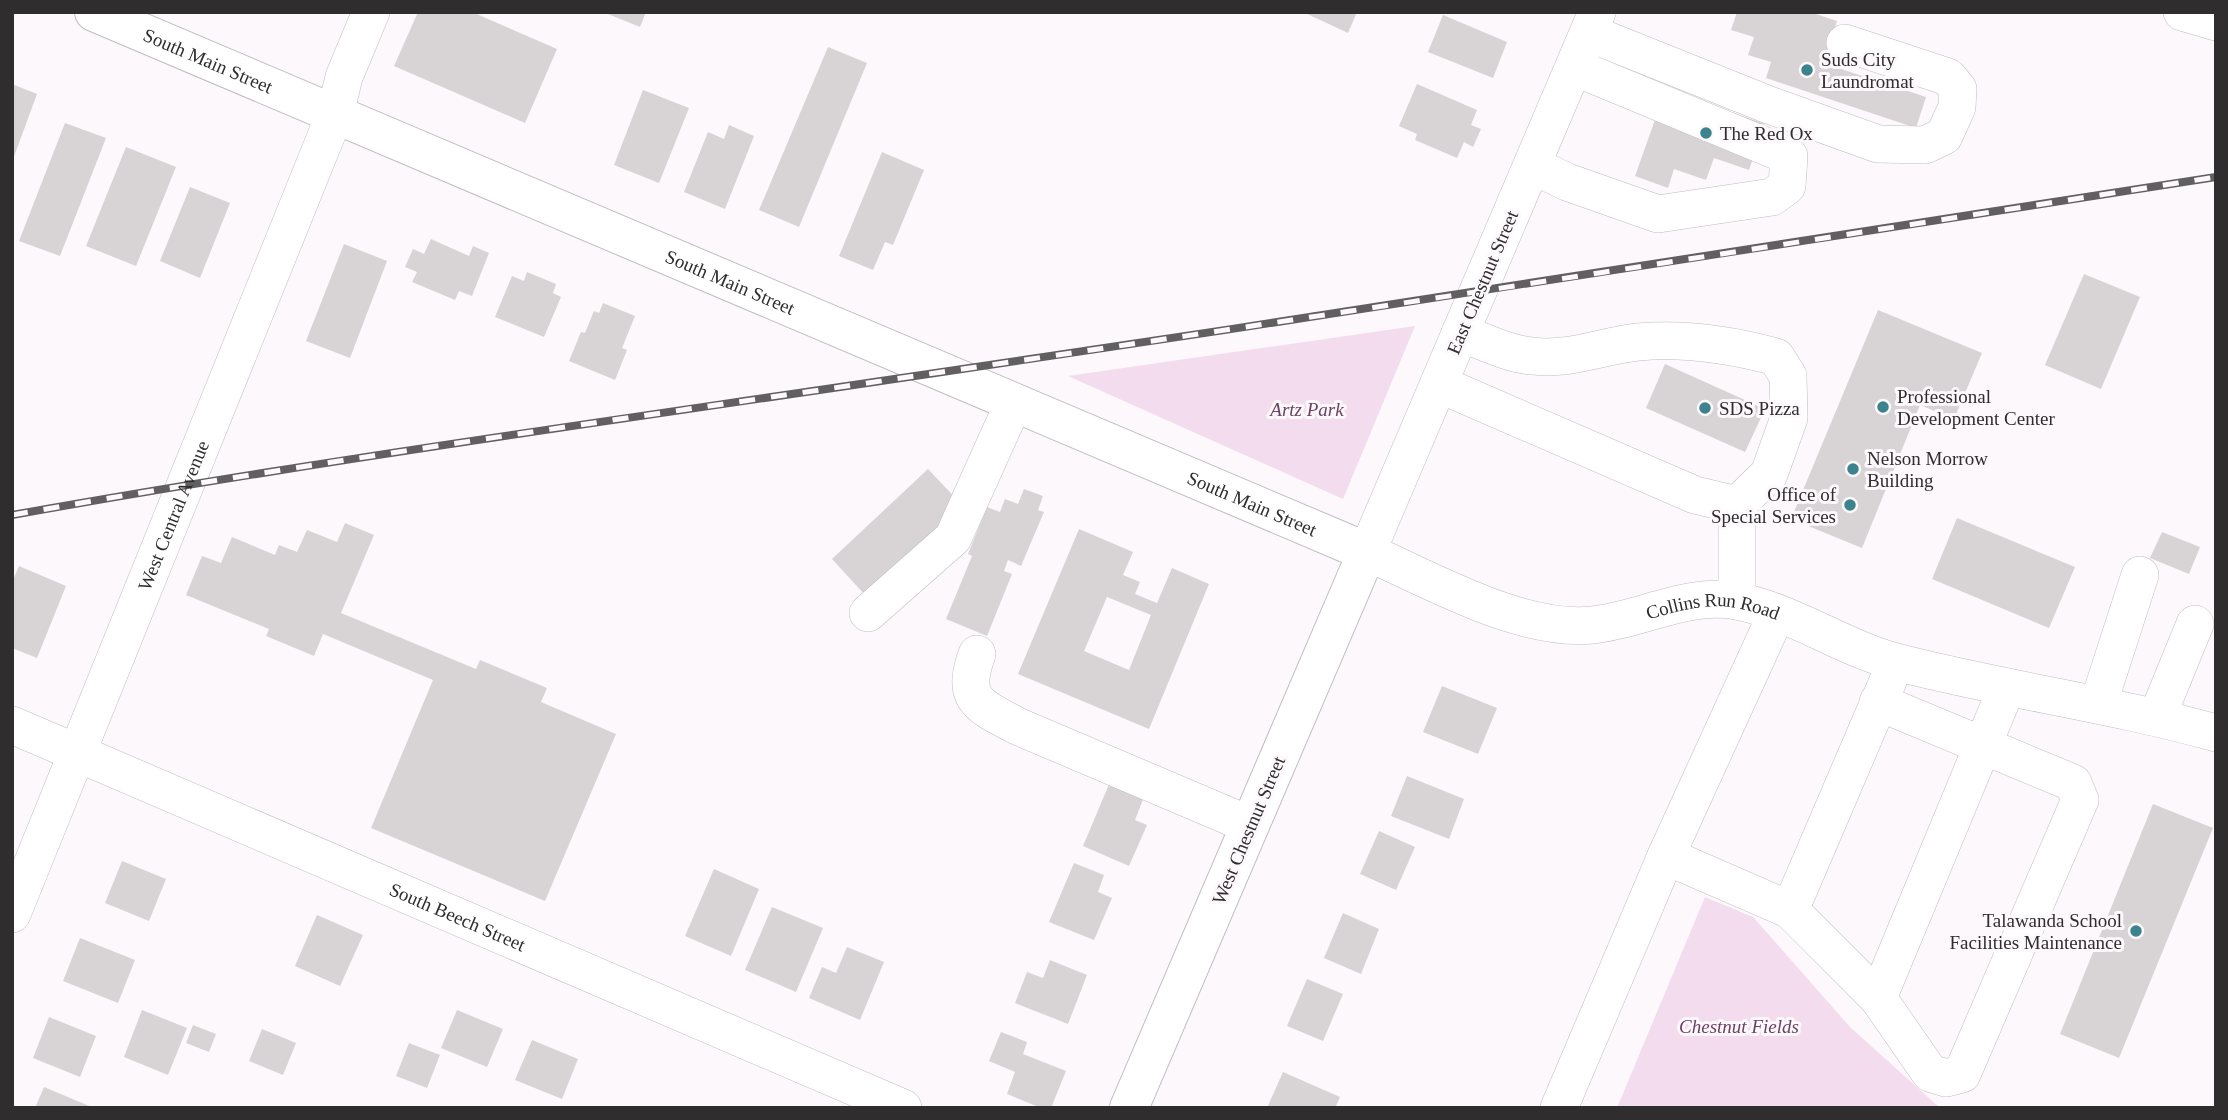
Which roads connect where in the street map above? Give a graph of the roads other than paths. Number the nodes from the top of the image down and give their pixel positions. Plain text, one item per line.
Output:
1 (94, 12) edge
2 (371, 12) edge
3 (2182, 12) edge
4 (1593, 18) edge
5 (2216, 22) edge
6 (1845, 43) dead end
7 (1574, 67) junction
8 (335, 114) junction
9 (1532, 165) junction
10 (1460, 333) junction
11 (1439, 384) junction
12 (1014, 402) junction
13 (1737, 505) junction
14 (1367, 552) junction
15 (2140, 575) dead end
16 (1737, 601) junction
17 (868, 613) dead end
18 (1777, 613) junction
19 (2194, 624) dead end
20 (976, 654) dead end
21 (1897, 663) junction
22 (2007, 687) junction
23 (1878, 702) junction
24 (2080, 702) junction
25 (2157, 717) junction
26 (12, 725) edge
27 (2216, 733) edge
28 (1981, 745) junction
29 (78, 752) junction
30 (1250, 825) junction
31 (1667, 856) junction
32 (1790, 909) junction
33 (12, 914) edge
34 (1878, 998) junction
35 (903, 1108) edge
36 (1129, 1108) edge
37 (1559, 1108) edge

1 - 8 main road, South Main Street
2 - 8 street, West Central Avenue
3 - 5 street
4 - 6 street
4 - 7 street, East Chestnut Street
7 - 9 street, East Chestnut Street
7 - 9 street
8 - 12 main road, South Main Street
8 - 29 street, West Central Avenue
9 - 10 street, East Chestnut Street
10 - 11 street, East Chestnut Street
10 - 13 street
11 - 13 street
11 - 14 street, East Chestnut Street
12 - 14 main road, South Main Street
12 - 17 street
13 - 16 street
14 - 16 street, Collins Run Road
14 - 30 main road, West Chestnut Street
15 - 24 street
16 - 18 street, Collins Run Road
18 - 21 street, Collins Run Road
18 - 31 street
19 - 25 street
20 - 30 street
21 - 22 street, Collins Run Road
21 - 23 street
22 - 24 street, Collins Run Road
22 - 28 street
23 - 28 street
23 - 32 street
24 - 25 street, Collins Run Road
25 - 27 street, Collins Run Road
26 - 29 street, South Beech Street
28 - 34 street
28 - 34 street
29 - 33 street, West Central Avenue
29 - 35 street, South Beech Street
30 - 36 main road, West Chestnut Street
31 - 32 street
31 - 37 street
32 - 34 street

